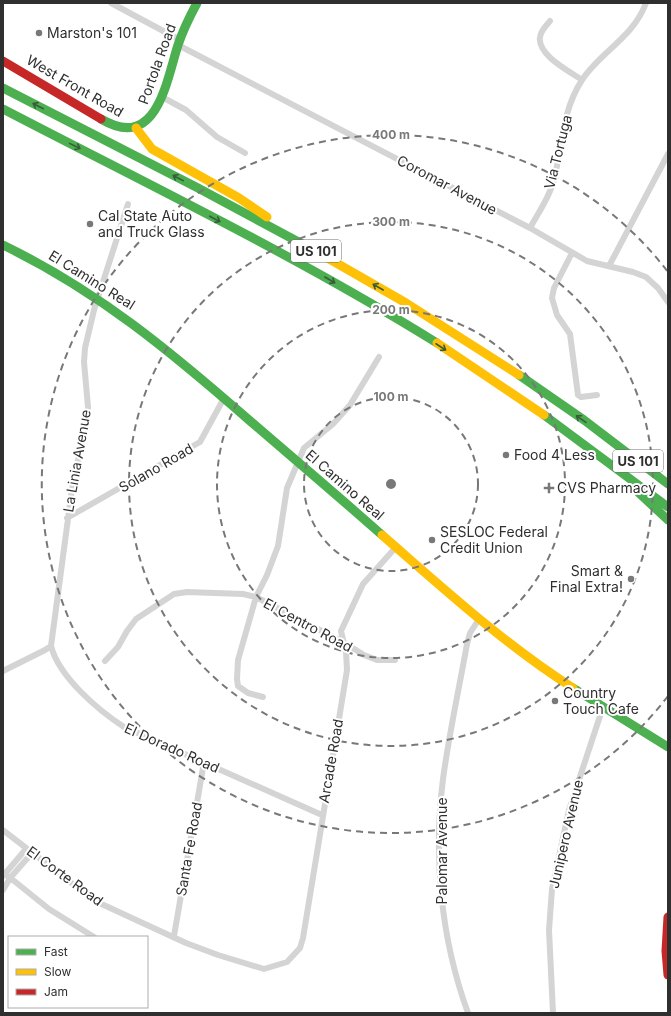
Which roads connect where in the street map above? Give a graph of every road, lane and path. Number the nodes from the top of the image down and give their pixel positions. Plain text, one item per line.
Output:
1 (111, 3) edge
2 (197, 3) edge
3 (646, 3) edge
4 (550, 21) dead end
5 (179, 43) junction
6 (3, 61) edge
7 (582, 80) junction
8 (3, 88) edge
9 (162, 97) junction
10 (3, 109) edge
11 (3, 116) edge
12 (136, 128) junction
13 (58, 138) junction
14 (245, 153) dead end
15 (668, 154) edge
16 (128, 204) dead end
17 (530, 228) junction
18 (3, 245) edge
19 (314, 250) junction
20 (572, 253) junction
21 (609, 266) junction
22 (98, 298) junction
23 (668, 302) edge
24 (379, 357) dead end
25 (597, 395) dead end
26 (224, 398) junction
27 (588, 446) junction
28 (298, 462) junction
29 (667, 482) edge
30 (668, 508) edge
31 (67, 518) junction
32 (668, 520) edge
33 (396, 547) junction
34 (256, 597) junction
35 (479, 619) junction
36 (343, 642) junction
37 (51, 646) junction
38 (394, 660) dead end
39 (105, 661) dead end
40 (3, 671) edge
41 (263, 697) dead end
42 (603, 707) junction
43 (668, 747) edge
44 (204, 762) junction
45 (322, 815) junction
46 (3, 830) edge
47 (26, 848) junction
48 (32, 853) junction
49 (14, 861) junction
50 (20, 866) junction
51 (4, 874) edge
52 (10, 878) junction
53 (3, 890) edge
54 (668, 917) edge
55 (84, 935) edge
56 (174, 936) junction
57 (264, 969) joint
58 (668, 975) edge
59 (468, 1013) edge
60 (553, 1013) edge

1 - 5 street, Coromar Avenue
2 - 5 main road, Portola Road
3 - 7 street, Via Tortuga
4 - 7 street
5 - 9 main road, Portola Road
5 - 17 street, Coromar Avenue
6 - 12 main road, West Front Road
7 - 17 street, Via Tortuga
19 -> 8 main road, US 101
9 - 12 main road, Portola Road
9 - 14 street
10 - 13 main road, US 101
11 - 13 main road
12 - 19 main road
13 -> 27 main road, US 101
15 - 21 street
16 - 22 street, La Linia Avenue
17 - 20 street, Coromar Avenue
18 - 22 main road, El Camino Real
29 -> 19 main road, US 101
20 - 21 street, Coromar Avenue
20 - 25 street
21 - 23 street, Coromar Avenue
22 - 26 main road, El Camino Real
22 - 31 street, La Linia Avenue
24 - 28 street
26 - 28 main road, El Camino Real
26 - 31 street, Solano Road
27 - 30 main road, US 101
27 - 32 main road
28 - 33 main road, El Camino Real
28 - 34 street
31 - 37 street, La Linia Avenue
33 - 35 main road, El Camino Real
33 - 36 street, Arcade Road
34 - 36 street, El Centro Road
34 - 39 street, El Centro Road
34 - 41 street
35 - 42 main road, El Camino Real
35 - 59 street, Palomar Avenue
36 - 38 street, El Centro Road
36 - 45 street, Arcade Road
37 - 40 street
37 - 44 street, El Dorado Road
42 - 43 main road, El Camino Real
42 - 60 street, Junipero Avenue
44 - 45 street, El Dorado Road
44 - 56 street, Santa Fe Road
45 - 57 street, Arcade Road
46 - 47 street, El Corte Road
47 - 48 street, El Corte Road
47 - 49 street
48 - 50 street
48 - 56 street, El Corte Road
49 - 50 street
49 - 51 street
50 - 52 street
51 - 52 street
52 - 53 street
52 - 55 street
54 - 58 main road
56 - 57 street, El Corte Road

